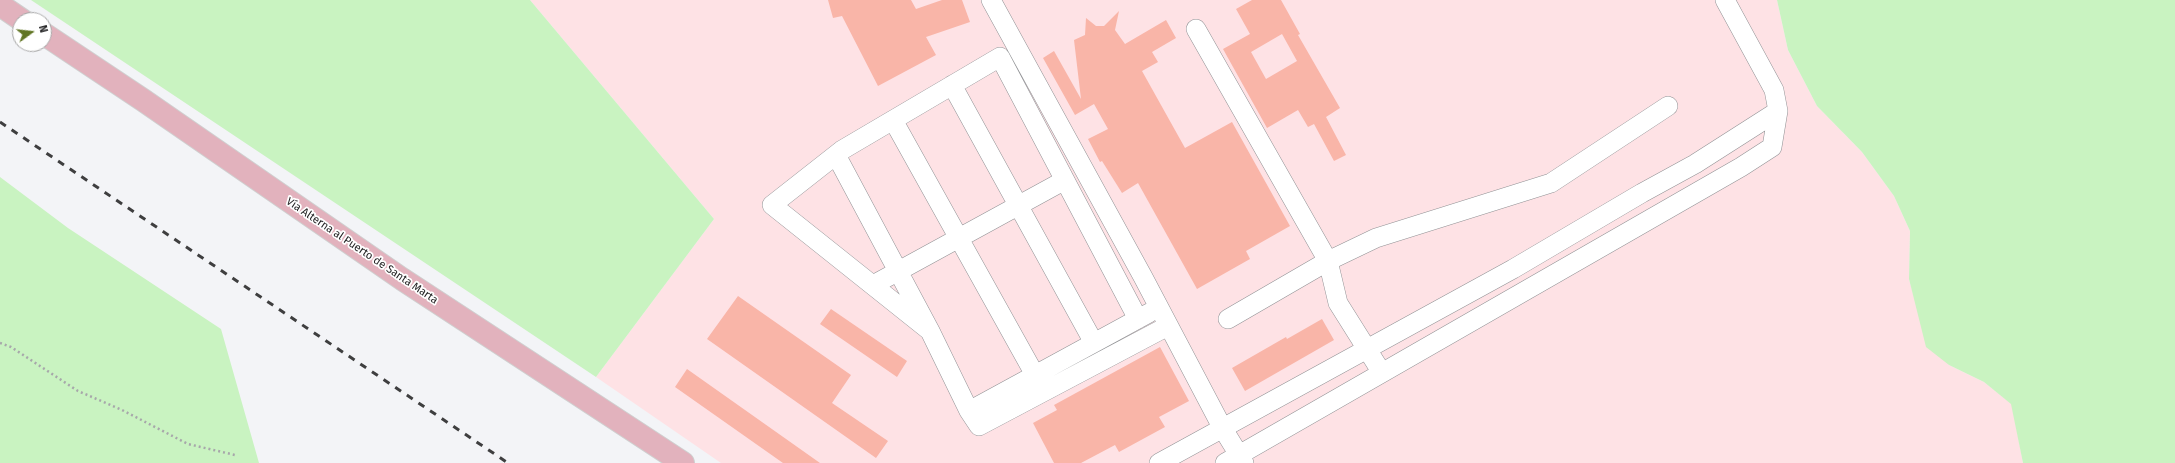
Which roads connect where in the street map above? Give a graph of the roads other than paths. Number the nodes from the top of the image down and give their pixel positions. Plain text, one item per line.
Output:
1 (991, 0) edge
2 (1725, 0) edge
3 (0, 5) edge
4 (12, 13) edge
5 (1196, 29) dead end
6 (52, 39) edge
7 (952, 85) junction
8 (1668, 106) dead end
9 (1778, 111) junction
10 (893, 120) junction
11 (836, 155) junction
12 (1065, 180) junction
13 (1642, 193) junction
14 (1018, 206) junction
15 (1654, 218) junction
16 (959, 239) junction
17 (1328, 261) junction
18 (1513, 269) junction
19 (898, 271) junction
20 (873, 285) junction
21 (1526, 291) junction
22 (1159, 308) junction
23 (1138, 319) junction
24 (1228, 319) dead end
25 (1168, 326) junction
26 (930, 331) junction
27 (1094, 343) junction
28 (1366, 349) junction
29 (1382, 373) junction
30 (1035, 375) junction
31 (969, 411) junction
32 (1223, 429) junction
33 (1236, 460) edge
34 (683, 463) edge
35 (1159, 463) edge

1 - 22 lane
2 - 9 lane
3 - 4 main road
5 - 17 lane
6 - 34 main road, Vía Alterna al Puerto de Santa Marta
7 - 10 lane
7 - 12 lane
7 - 14 lane
8 - 17 lane
9 - 13 lane
9 - 15 lane
10 - 11 lane
10 - 16 lane
11 - 19 lane
11 - 20 lane
12 - 14 lane
12 - 23 lane
13 - 15 lane
13 - 18 lane
14 - 16 lane
14 - 27 lane
15 - 21 lane
16 - 19 lane
16 - 30 lane
17 - 24 lane
17 - 28 lane
18 - 21 lane
18 - 28 lane
19 - 20 lane
19 - 26 lane
20 - 26 lane
21 - 29 lane
22 - 23 lane
22 - 25 lane
23 - 27 lane
25 - 31 lane
25 - 32 lane
26 - 31 lane
27 - 30 lane
28 - 29 lane
28 - 32 lane
29 - 33 lane
30 - 31 lane
32 - 33 lane
32 - 35 lane

